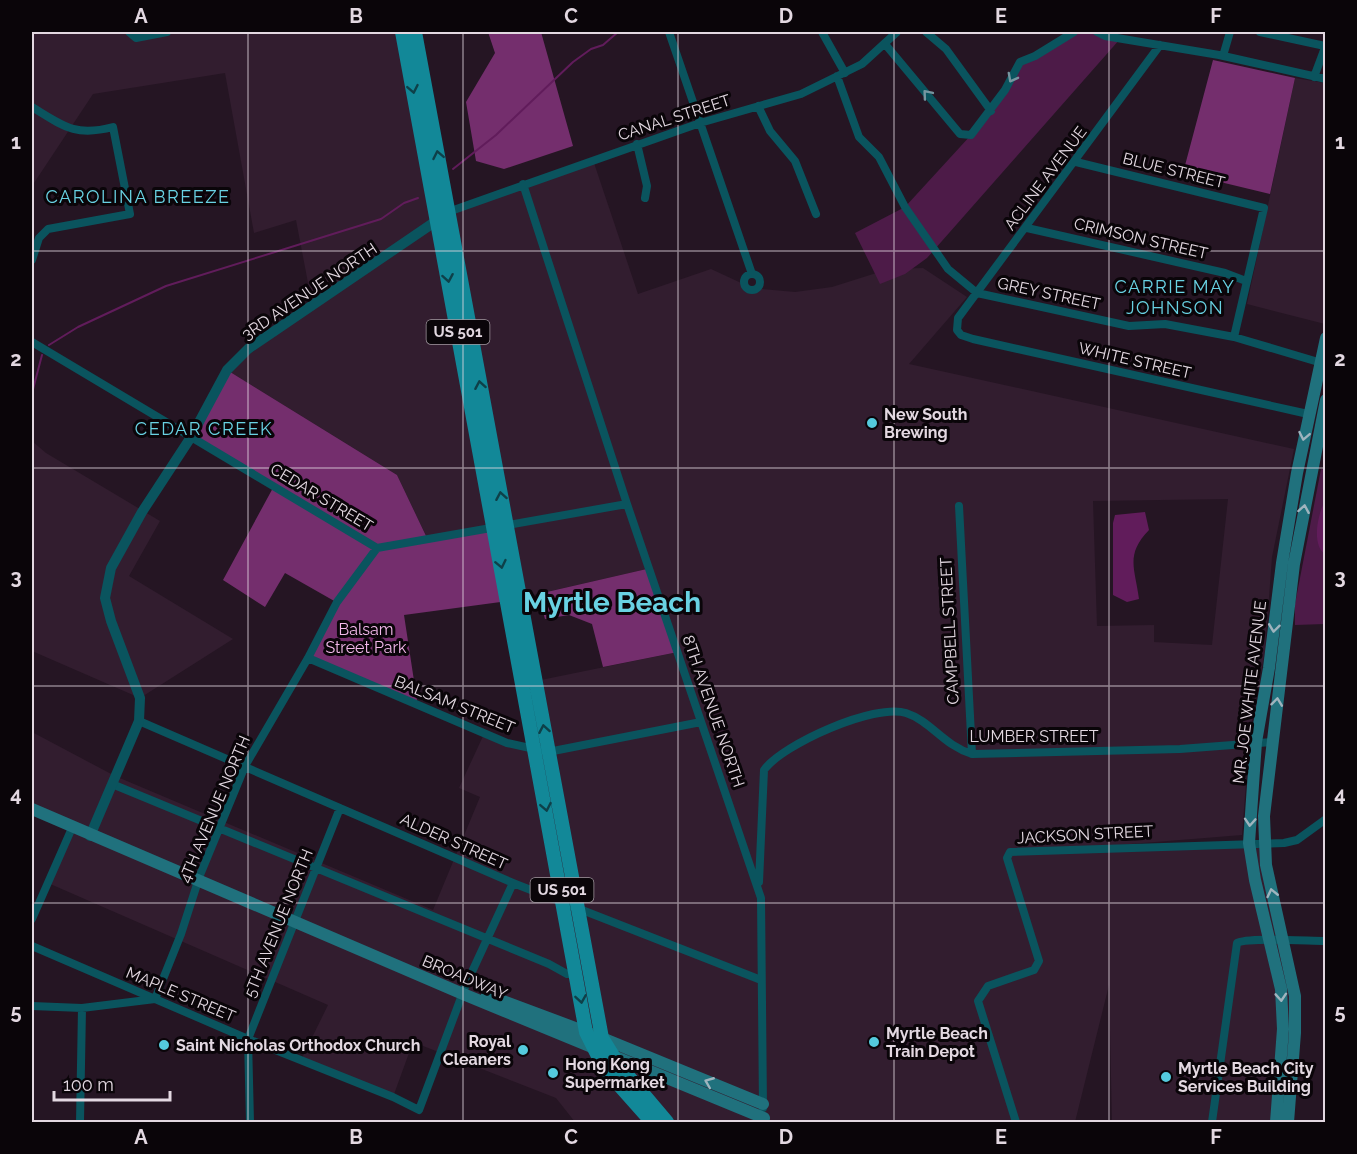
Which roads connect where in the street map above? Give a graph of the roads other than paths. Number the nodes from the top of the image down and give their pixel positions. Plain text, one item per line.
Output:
1 (129, 32) edge
2 (167, 32) edge
3 (402, 32) edge
4 (415, 32) edge
5 (669, 32) edge
6 (822, 32) edge
7 (897, 32) edge
8 (926, 32) edge
9 (1074, 32) edge
10 (1097, 32) edge
11 (1230, 32) edge
12 (1260, 32) edge
13 (885, 44) junction
14 (1161, 45) junction
15 (1325, 46) edge
16 (1223, 56) junction
17 (841, 74) junction
18 (1314, 77) junction
19 (1326, 80) edge
20 (758, 106) junction
21 (32, 107) edge
22 (991, 111) junction
23 (700, 123) junction
24 (637, 144) junction
25 (1076, 162) junction
26 (523, 184) junction
27 (645, 198) dead end
28 (816, 214) dead end
29 (443, 216) junction
30 (1027, 228) junction
31 (32, 260) edge
32 (752, 274) dead end
33 (1246, 281) junction
34 (977, 293) junction
35 (957, 330) joint
36 (1234, 338) junction
37 (1326, 338) edge
38 (32, 342) edge
39 (1322, 363) edge
40 (1326, 399) edge
41 (1308, 414) junction
42 (191, 437) junction
43 (627, 504) junction
44 (959, 506) dead end
45 (499, 526) junction
46 (377, 548) junction
47 (308, 658) junction
48 (139, 720) junction
49 (701, 722) junction
50 (1256, 742) junction
51 (1272, 742) junction
52 (542, 751) junction
53 (972, 754) junction
54 (245, 766) junction
55 (112, 784) junction
56 (340, 808) junction
57 (32, 809) edge
58 (1326, 819) edge
59 (72, 828) junction
60 (220, 828) junction
61 (90, 836) junction
62 (1249, 843) junction
63 (1265, 844) junction
64 (316, 869) junction
65 (199, 878) junction
66 (513, 883) junction
67 (759, 890) junction
68 (570, 904) junction
69 (32, 919) edge
70 (296, 920) junction
71 (487, 939) junction
72 (1269, 940) junction
73 (1326, 941) edge
74 (1283, 942) junction
75 (32, 946) edge
76 (577, 974) junction
77 (761, 980) junction
78 (464, 991) junction
79 (155, 999) junction
80 (32, 1006) edge
81 (82, 1008) junction
82 (586, 1032) junction
83 (248, 1039) junction
84 (597, 1042) junction
85 (613, 1054) junction
86 (763, 1104) junction
87 (764, 1120) edge
88 (80, 1122) edge
89 (250, 1122) edge
90 (651, 1122) edge
91 (667, 1122) edge
92 (1016, 1122) edge
93 (1212, 1122) edge
94 (1276, 1122) edge
95 (1288, 1122) edge

1 - 2 street
3 -> 29 main road, US 501
29 -> 4 main road, US 501
5 - 23 street
6 - 17 street
7 - 13 street, CANAL STREET
8 - 22 street
9 -> 22 street
10 - 14 street
11 - 16 street
12 - 15 street
13 - 17 street, CANAL STREET
22 -> 13 street
14 - 16 street
14 - 25 street, ACLINE AVENUE
15 - 18 street
16 - 18 street
17 - 20 street, CANAL STREET
17 - 34 street
18 - 19 street
20 - 23 street, CANAL STREET
20 - 28 street
21 - 31 street
23 - 24 street, CANAL STREET
23 - 32 street
24 - 26 street, CANAL STREET
24 - 27 street
25 - 30 street, ACLINE AVENUE
25 - 33 street, BLUE STREET
26 - 29 street, CANAL STREET
26 - 43 street, 8TH AVENUE NORTH
29 - 42 street, 3RD AVENUE NORTH
29 - 45 main road, US 501
30 - 33 street, CRIMSON STREET
30 - 34 street, ACLINE AVENUE
33 - 36 street
34 - 35 street, ACLINE AVENUE
34 - 36 street, GREY STREET
35 - 41 street, WHITE STREET
36 - 39 street, GREY STREET
37 - 39 main road, MR. JOE WHITE AVENUE
38 - 42 street, CEDAR STREET
39 - 41 main road, MR. JOE WHITE AVENUE
51 -> 40 main road, MR. JOE WHITE AVENUE
41 -> 50 main road, MR. JOE WHITE AVENUE
42 - 46 street, CEDAR STREET
42 - 48 street, 3RD AVENUE NORTH
43 - 45 street, CEDAR STREET
43 - 49 street, 8TH AVENUE NORTH
44 - 53 street, CAMPBELL STREET
45 - 46 street, CEDAR STREET
45 - 52 main road, US 501
46 - 47 street, 4TH AVENUE NORTH
47 - 52 street, BALSAM STREET
47 - 54 street, 4TH AVENUE NORTH
48 - 54 street, ALDER STREET
48 - 55 street, 3RD AVENUE NORTH
49 - 52 street, BALSAM STREET
49 - 67 street, 8TH AVENUE NORTH
50 - 51 street, LUMBER STREET
50 - 53 street, LUMBER STREET
50 -> 62 main road, MR. JOE WHITE AVENUE
51 - 63 main road, MR. JOE WHITE AVENUE
52 - 68 main road, US 501
53 - 67 street, LUMBER STREET
54 - 56 street, ALDER STREET
54 - 60 street, 4TH AVENUE NORTH
55 - 60 street
55 - 61 street, 3RD AVENUE NORTH
56 - 64 street, 5TH AVENUE NORTH
56 - 66 street, ALDER STREET
57 - 59 main road, BROADWAY
58 - 63 street, JACKSON STREET
59 - 61 main road, BROADWAY
59 - 69 street
60 - 64 street
60 - 65 street, 4TH AVENUE NORTH
61 - 65 main road, BROADWAY
62 - 63 street, JACKSON STREET
62 - 72 main road, MR. JOE WHITE AVENUE
62 - 92 street, JACKSON STREET
74 -> 63 main road, MR. JOE WHITE AVENUE
64 - 70 street, 5TH AVENUE NORTH
64 - 71 street
65 - 70 main road, BROADWAY
65 - 79 street, 4TH AVENUE NORTH
66 - 68 street, ALDER STREET
66 - 71 street
67 - 77 street, 8TH AVENUE NORTH
68 - 76 main road, US 501
68 - 77 street, ALDER STREET
68 - 84 main road, US 501
70 - 78 main road, BROADWAY
70 - 83 street, 5TH AVENUE NORTH
71 - 76 street
71 - 78 street
72 - 74 street
72 - 93 street
72 -> 94 main road, MR. JOE WHITE AVENUE
73 - 74 street
74 - 95 main road, MR. JOE WHITE AVENUE
75 - 79 street, MAPLE STREET
76 -> 82 main road, US 501
77 - 86 street, 8TH AVENUE NORTH
78 - 82 main road, BROADWAY
78 - 83 street, MAPLE STREET
78 - 84 main road, BROADWAY
79 - 81 street
79 - 83 street, MAPLE STREET
80 - 81 street
81 - 88 street
82 - 84 main road, US 501
83 - 89 street, 5TH AVENUE NORTH
84 - 85 main road, US 501
86 -> 84 main road, BROADWAY
84 - 90 main road, US 501
85 - 87 main road
85 - 91 main road, US 501
86 - 87 street, 8TH AVENUE NORTH

